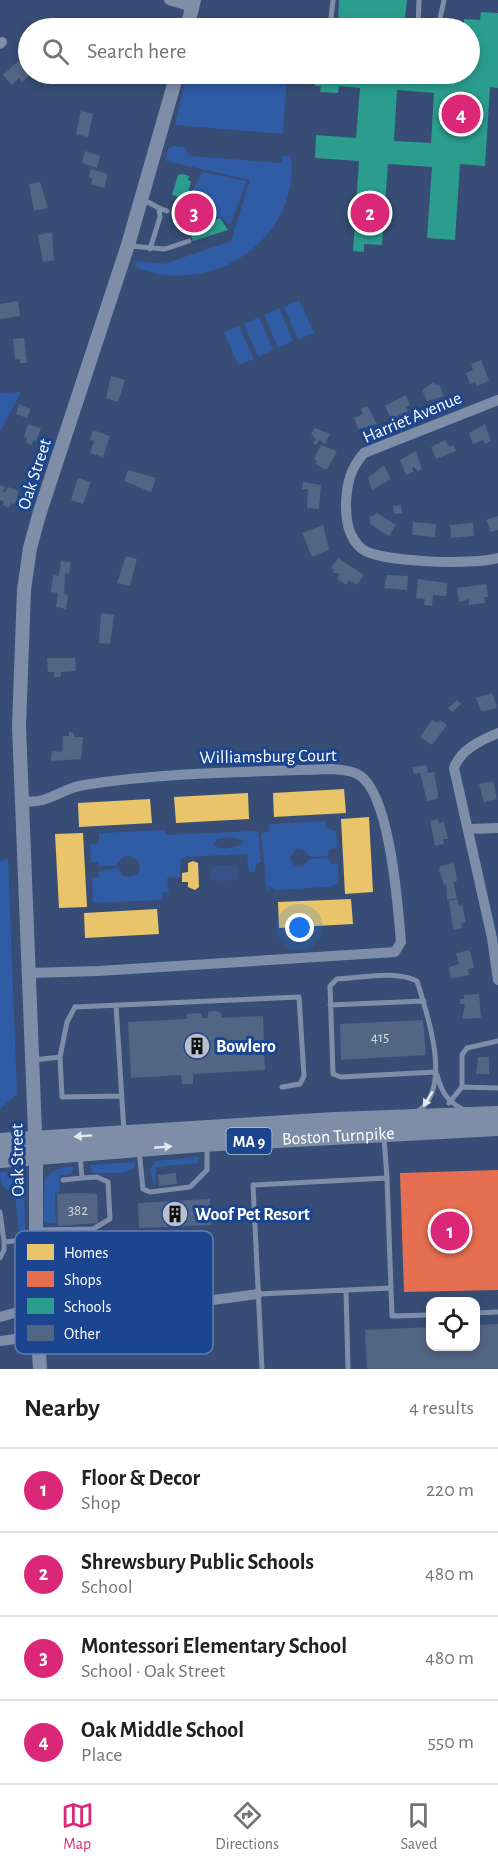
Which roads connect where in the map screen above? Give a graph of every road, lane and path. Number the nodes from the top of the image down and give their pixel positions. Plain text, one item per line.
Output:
1 (169, 0) edge
2 (333, 0) edge
3 (419, 0) edge
4 (444, 0) edge
5 (193, 3) edge
6 (189, 18) edge
7 (331, 18) edge
8 (418, 18) edge
9 (440, 18) edge
10 (174, 84) edge
11 (142, 199) junction
12 (159, 208) junction
13 (168, 211) dead end
14 (189, 241) dead end
15 (128, 245) junction
16 (150, 249) junction
17 (498, 400) edge
18 (498, 558) edge
19 (498, 733) edge
20 (24, 801) junction
21 (498, 828) edge
22 (469, 829) junction
23 (495, 941) edge
24 (28, 973) junction
25 (498, 980) edge
26 (424, 1001) junction
27 (117, 1005) junction
28 (330, 1005) junction
29 (498, 1041) edge
30 (60, 1057) junction
31 (32, 1060) junction
32 (436, 1072) junction
33 (282, 1087) dead end
34 (462, 1088) junction
35 (498, 1088) edge
36 (122, 1096) junction
37 (449, 1102) junction
38 (498, 1114) edge
39 (473, 1115) junction
40 (407, 1118) junction
41 (498, 1127) edge
42 (124, 1133) junction
43 (384, 1133) junction
44 (0, 1142) edge
45 (207, 1143) junction
46 (35, 1148) junction
47 (138, 1149) junction
48 (80, 1154) junction
49 (0, 1159) edge
50 (82, 1178) junction
51 (387, 1178) junction
52 (63, 1180) dead end
53 (0, 1212) edge
54 (36, 1231) edge
55 (64, 1231) edge
56 (15, 1239) edge
57 (4, 1242) junction
58 (0, 1258) edge
59 (391, 1288) junction
60 (346, 1291) junction
61 (258, 1294) junction
62 (213, 1300) edge
63 (15, 1312) edge
64 (498, 1312) edge
65 (480, 1313) edge
66 (426, 1315) edge
67 (0, 1317) edge
68 (15, 1339) edge
69 (0, 1341) edge
70 (39, 1354) edge
71 (40, 1369) edge
72 (262, 1369) edge
73 (348, 1369) edge

1 - 5 street
2 - 7 lane
3 - 8 lane
4 - 9 lane
5 - 6 street
10 - 11 street, Oak Street
11 - 12 lane
11 - 15 street, Oak Street
12 - 13 lane
12 - 16 lane
14 - 16 lane
15 - 16 lane
15 - 20 street, Oak Street
17 - 18 street, Harriet Avenue
19 - 22 street
20 - 24 street, Oak Street
20 - 24 street, Williamsburg Court
21 - 22 street
22 - 23 street
23 - 25 street
24 - 31 street, Oak Street
26 - 28 lane
26 - 28 lane
26 - 32 lane
27 - 30 lane
27 - 33 lane
27 - 36 lane
28 - 32 lane
29 - 34 lane
30 - 31 lane
30 - 36 lane
31 - 46 street, Oak Street
32 - 37 lane
32 -> 40 lane
34 - 35 lane
34 - 37 lane
36 - 42 lane
37 - 39 lane
38 - 39 highway, Boston Turnpike / MA 9
39 - 40 highway, Boston Turnpike / MA 9
40 - 42 highway, Boston Turnpike / MA 9
41 - 43 highway, Boston Turnpike / MA 9
42 -> 46 highway, Boston Turnpike / MA 9
43 - 45 highway, Boston Turnpike / MA 9
43 - 51 lane
44 - 46 highway, Boston Turnpike / MA 9
47 -> 45 highway, Boston Turnpike / MA 9
45 - 47 lane
46 - 48 highway, Boston Turnpike / MA 9
46 - 49 highway, Boston Turnpike / MA 9
46 - 54 street, Oak Street
47 - 48 highway, Boston Turnpike / MA 9
48 - 50 lane
50 - 52 lane
50 - 55 lane
51 - 59 lane
51 - 61 lane
53 - 57 lane
56 - 57 lane
57 - 58 lane
59 - 60 lane
59 - 66 lane
60 - 61 lane
60 - 73 lane
61 - 62 street
61 - 72 lane
63 - 67 street
64 - 65 lane
68 - 69 street
70 - 71 street, Oak Street

